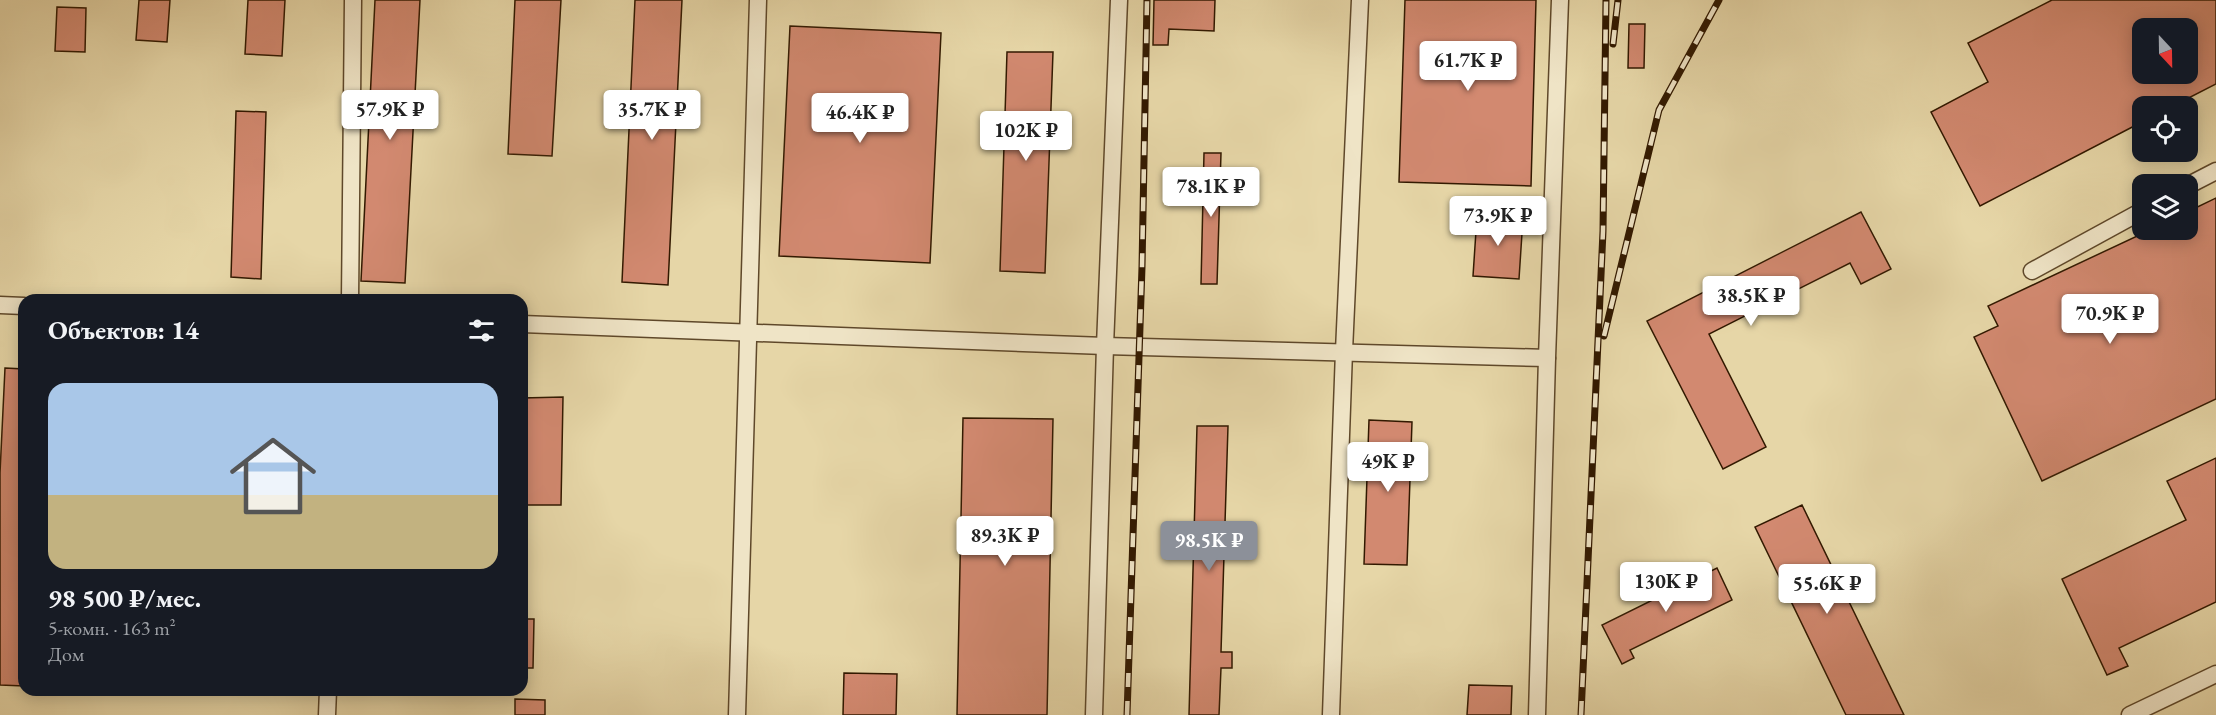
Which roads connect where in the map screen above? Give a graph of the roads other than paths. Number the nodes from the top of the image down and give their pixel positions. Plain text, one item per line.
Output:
1 (353, 0) edge
2 (758, 0) edge
3 (1119, 0) edge
4 (1360, 0) edge
5 (1560, 0) edge
6 (2216, 171) edge
7 (2198, 180) edge
8 (2132, 216) edge
9 (2032, 271) dead end
10 (350, 294) edge
11 (0, 305) edge
12 (18, 306) edge
13 (528, 324) edge
14 (748, 333) junction
15 (1105, 346) junction
16 (1344, 351) junction
17 (1547, 358) junction
18 (2216, 675) edge
19 (328, 696) edge
20 (327, 715) edge
21 (737, 715) edge
22 (1095, 715) edge
23 (1331, 715) edge
24 (1537, 715) edge
25 (2130, 715) edge

1 - 10 lane
2 - 14 lane
3 - 15 lane
4 - 16 lane
5 - 17 lane
6 - 7 lane
8 - 9 lane
11 - 12 lane
13 - 14 lane
14 - 15 lane
14 - 21 lane
15 - 16 lane
15 - 22 lane
16 - 17 lane
16 - 23 lane
17 - 24 lane
18 - 25 lane
19 - 20 lane

